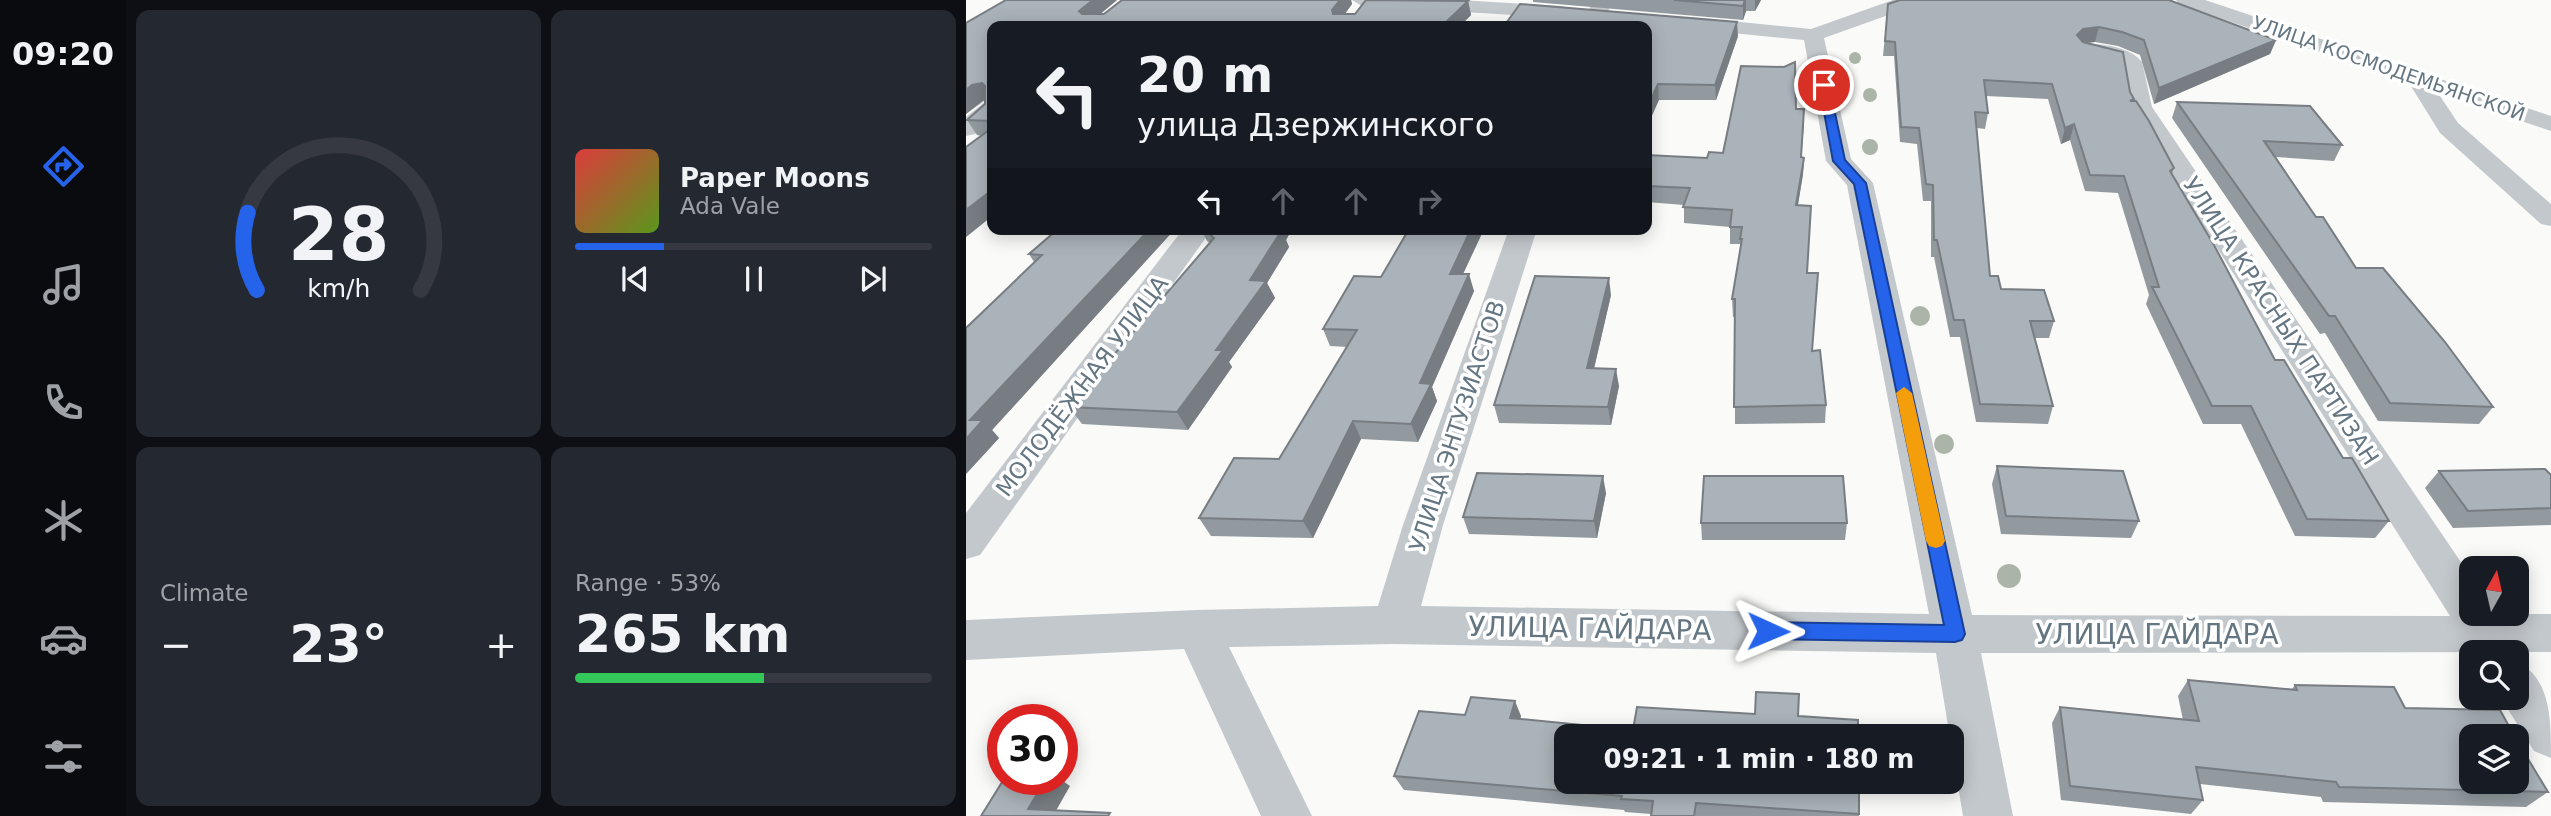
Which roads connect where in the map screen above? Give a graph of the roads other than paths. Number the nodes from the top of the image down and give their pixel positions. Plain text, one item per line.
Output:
1 (1368, 0) edge
2 (1912, 0) edge
3 (2186, 0) edge
4 (1359, 9) edge
5 (1597, 14) edge
6 (1623, 17) edge
7 (1677, 22) edge
8 (1814, 35) junction
9 (2087, 50) edge
10 (2416, 77) junction
11 (987, 112) edge
12 (2551, 124) edge
13 (966, 129) edge
14 (2551, 218) edge
15 (1194, 235) edge
16 (1521, 235) edge
17 (966, 543) edge
18 (1394, 625) junction
19 (1197, 629) junction
20 (2482, 629) edge
21 (2551, 633) edge
22 (1955, 634) junction
23 (966, 640) edge
24 (2529, 702) edge
25 (2551, 735) edge
26 (1287, 816) edge
27 (1988, 816) edge

1 - 4 street
1 - 5 street
2 - 8 street
3 - 10 street, УЛИЦА КОСМОДЕМЬЯНСКОЙ
5 - 6 street
7 - 8 street
8 - 22 street
9 - 20 street, УЛИЦА КРАСНЫХ ПАРТИЗАН
10 - 12 street, УЛИЦА КОСМОДЕМЬЯНСКОЙ
10 - 14 street
11 - 13 street
15 - 17 street, МОЛОДЁЖНАЯ УЛИЦА
16 - 18 street, УЛИЦА ЭНТУЗИАСТОВ
18 - 19 street, УЛИЦА ГАЙДАРА
18 - 22 street, УЛИЦА ГАЙДАРА
19 - 23 street, УЛИЦА ГАЙДАРА
19 - 26 street
20 - 21 street, УЛИЦА ГАЙДАРА
20 - 22 street, УЛИЦА ГАЙДАРА
22 - 27 street
24 - 25 street

